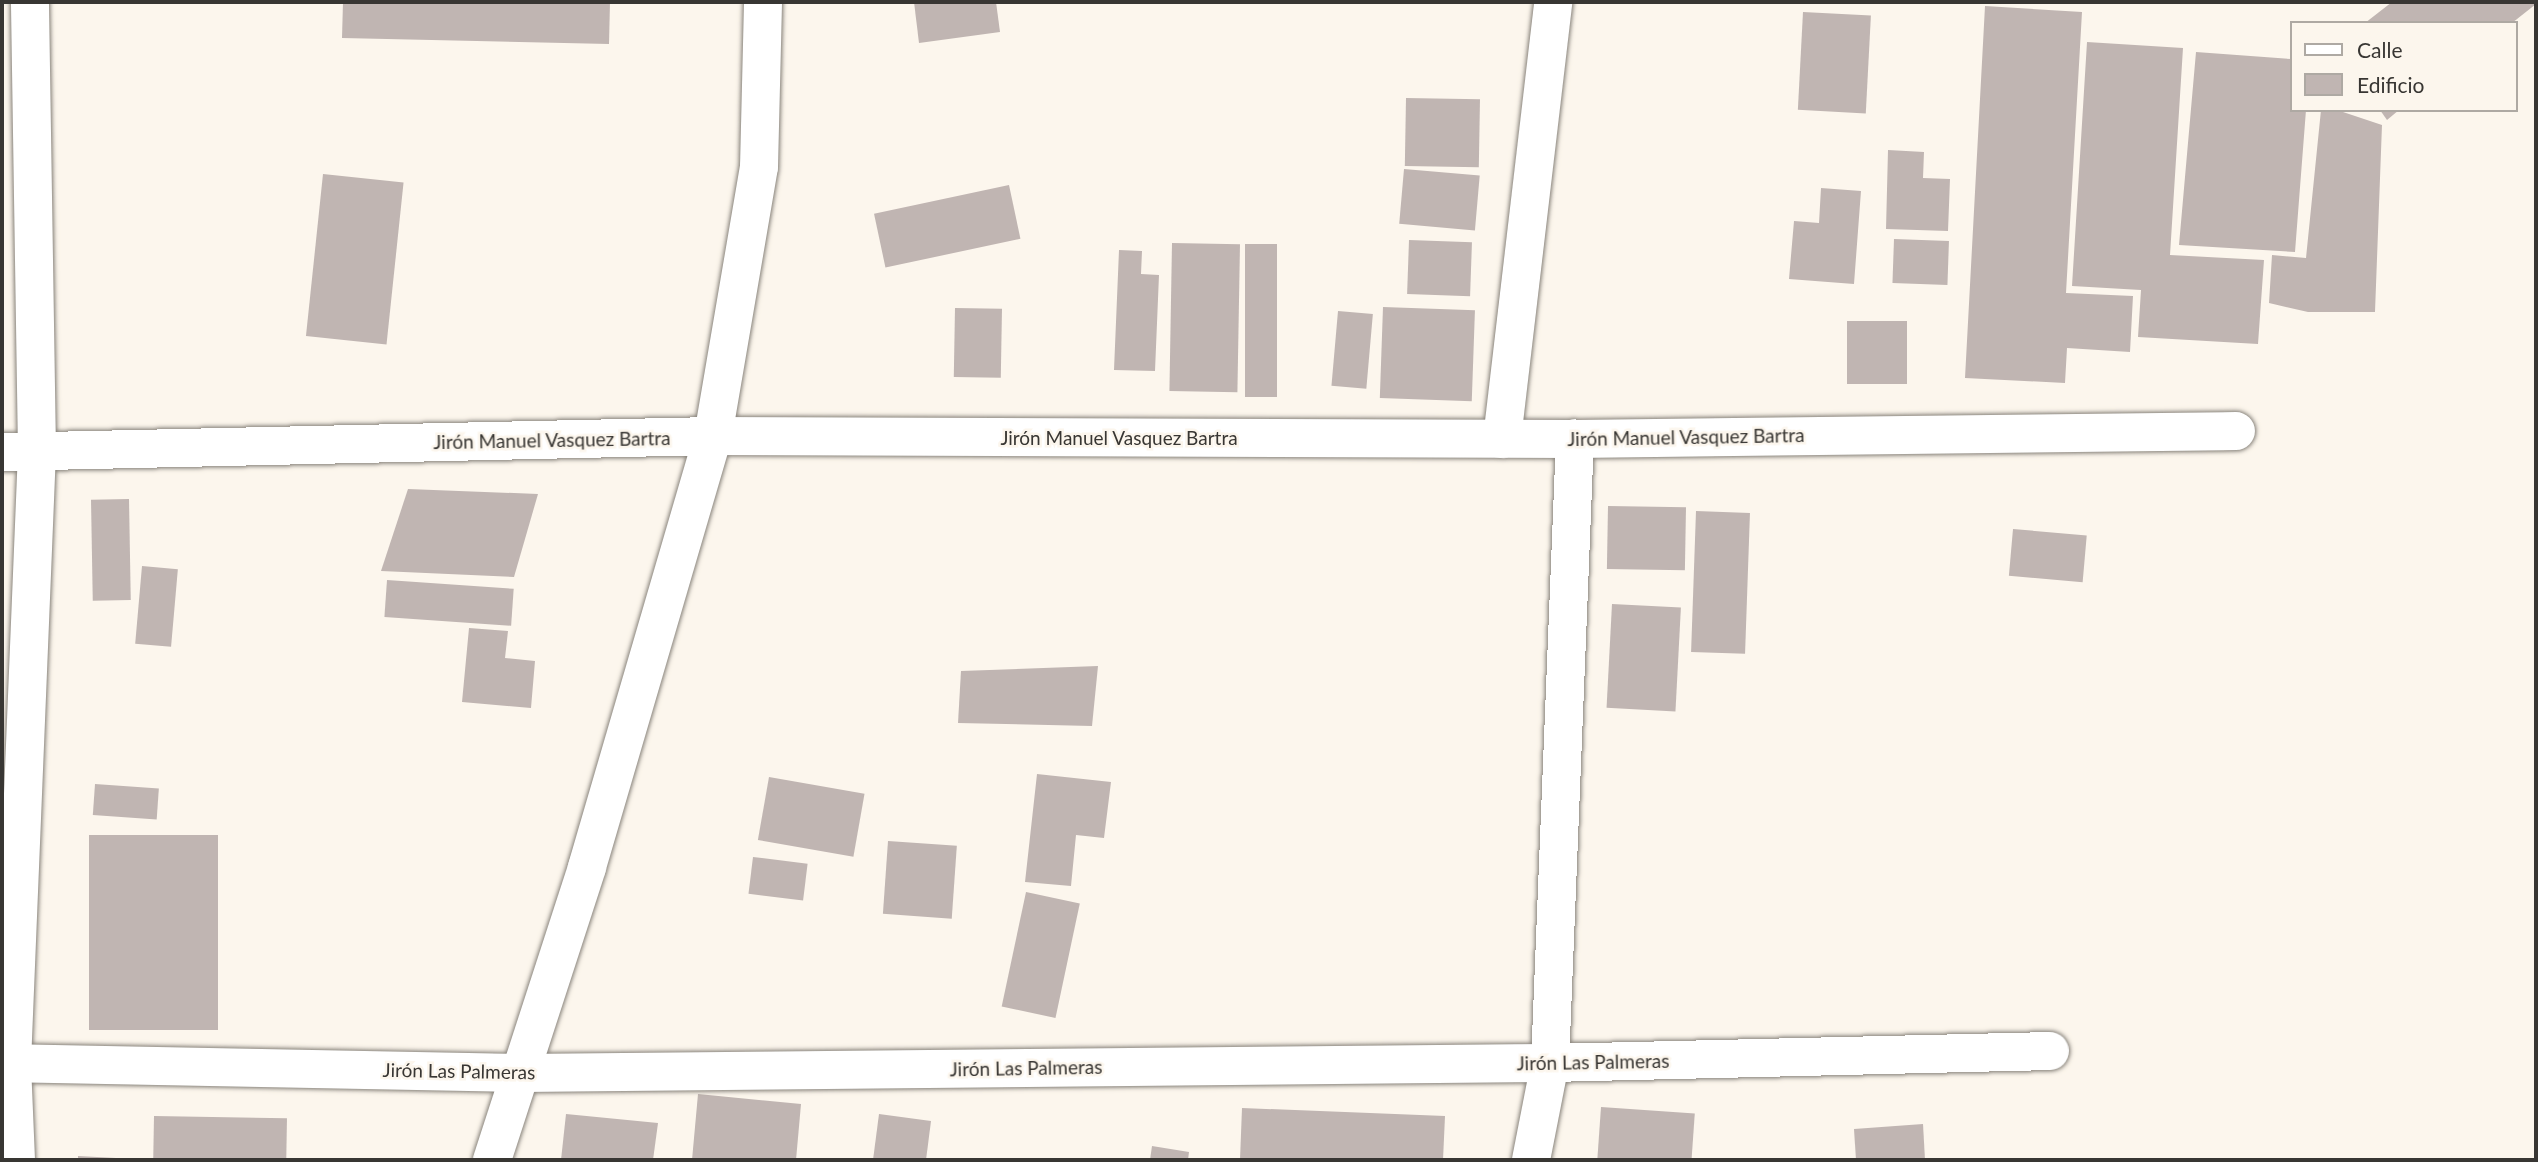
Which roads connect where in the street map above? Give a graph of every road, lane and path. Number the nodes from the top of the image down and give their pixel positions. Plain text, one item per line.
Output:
1 (30, 2) edge
2 (763, 2) edge
3 (1553, 2) edge
4 (2236, 431) dead end
5 (713, 436) junction
6 (1502, 439) junction
7 (1575, 439) junction
8 (20, 451) edge
9 (2050, 1051) dead end
10 (7, 1063) edge
11 (1549, 1063) junction
12 (522, 1073) junction
13 (16, 1160) edge
14 (492, 1160) edge
15 (1531, 1160) edge

1 - 8 main road
2 - 5 main road
3 - 6 main road
4 - 7 main road, Jirón Manuel Vasquez Bartra
5 - 6 main road, Jirón Manuel Vasquez Bartra
5 - 8 main road, Jirón Manuel Vasquez Bartra
5 - 12 main road
6 - 7 main road, Jirón Manuel Vasquez Bartra
7 - 11 main road
8 - 10 main road
9 - 11 main road, Jirón Las Palmeras
10 - 12 main road, Jirón Las Palmeras
10 - 13 main road
11 - 12 main road, Jirón Las Palmeras
11 - 15 main road
12 - 14 main road

